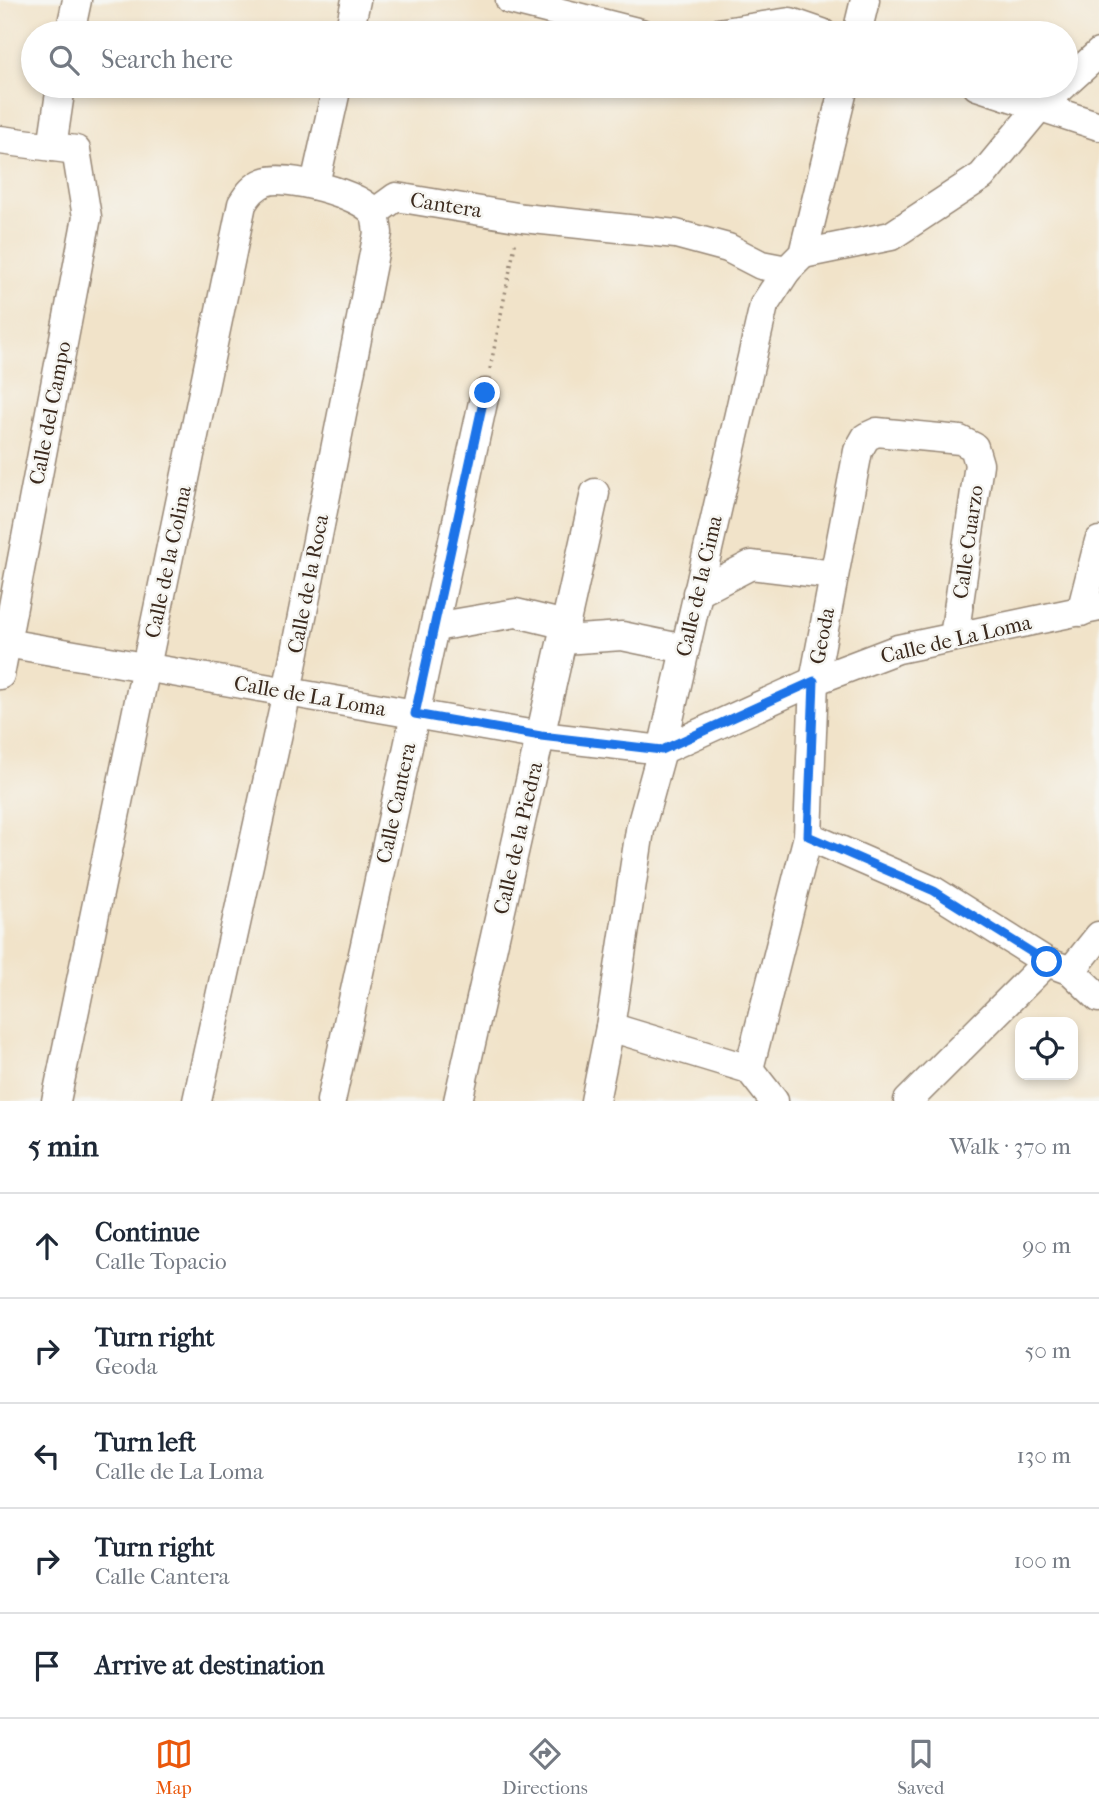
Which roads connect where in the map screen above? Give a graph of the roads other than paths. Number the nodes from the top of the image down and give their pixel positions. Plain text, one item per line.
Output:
1 (77, 0) edge
2 (356, 0) edge
3 (510, 0) edge
4 (865, 0) edge
5 (73, 21) edge
6 (352, 21) edge
7 (593, 21) edge
8 (860, 21) edge
9 (1099, 53) edge
10 (1078, 72) edge
11 (62, 98) edge
12 (334, 98) edge
13 (842, 98) edge
14 (1015, 98) edge
15 (1049, 98) edge
16 (1040, 106) junction
17 (1099, 126) edge
18 (0, 139) edge
19 (64, 148) junction
20 (315, 184) junction
21 (374, 213) junction
22 (795, 262) junction
23 (485, 393) road end
24 (974, 447) joint
25 (595, 493) dead end
26 (1099, 541) edge
27 (834, 575) junction
28 (697, 593) junction
29 (1090, 609) edge
30 (435, 627) junction
31 (565, 632) junction
32 (954, 637) junction
33 (4, 642) edge
34 (685, 649) junction
35 (146, 667) junction
36 (0, 675) edge
37 (814, 681) junction
38 (287, 692) junction
39 (415, 714) junction
40 (541, 736) junction
41 (662, 750) junction
42 (808, 836) junction
43 (1099, 936) edge
44 (1059, 967) junction
45 (1099, 998) edge
46 (610, 1027) junction
47 (749, 1069) junction
48 (56, 1101) edge
49 (197, 1101) edge
50 (331, 1101) edge
51 (458, 1101) edge
52 (595, 1101) edge
53 (774, 1101) edge
54 (908, 1101) edge

1 - 5 street
2 - 6 street
3 - 7 street
4 - 8 street
9 - 10 street
11 - 19 street, Calle del Campo
12 - 20 street
13 - 22 street, Calle de la Cima
14 - 16 street
15 - 16 street
16 - 17 street
16 - 22 street
18 - 19 street
19 - 33 street, Calle del Campo
20 - 21 street
20 - 35 street, Calle de la Colina
21 - 22 street, Cantera
21 - 38 street, Calle de la Roca
22 - 28 street, Calle de la Cima
23 - 30 street, Calle Cantera
24 - 27 street, Geoda
24 - 32 street, Calle Cuarzo
25 - 31 street, Calle de la Piedra
26 - 29 street
27 - 28 street
27 - 37 street, Geoda
28 - 34 street, Calle de la Cima
29 - 32 street, Calle de La Loma
30 - 31 street
30 - 39 street, Calle Cantera
31 - 34 street
31 - 40 street, Calle de la Piedra
32 - 37 street, Calle de La Loma
33 - 35 street, Calle de La Loma
33 - 36 street, Calle del Campo
34 - 41 street, Calle de la Cima
35 - 38 street, Calle de La Loma
35 - 48 street, Calle de la Colina
37 - 41 street, Calle de La Loma
37 - 42 street, Geoda
38 - 39 street, Calle de La Loma
38 - 49 street, Calle de la Roca
39 - 40 street, Calle de La Loma
39 - 50 street, Calle Cantera
40 - 41 street, Calle de La Loma
40 - 51 street, Calle de la Piedra
41 - 46 street, Calle de la Cima
42 - 44 street
42 - 47 street, Geoda
43 - 44 street
44 - 45 street
44 - 54 street
46 - 47 street
46 - 52 street, Calle de la Cima
47 - 53 street

